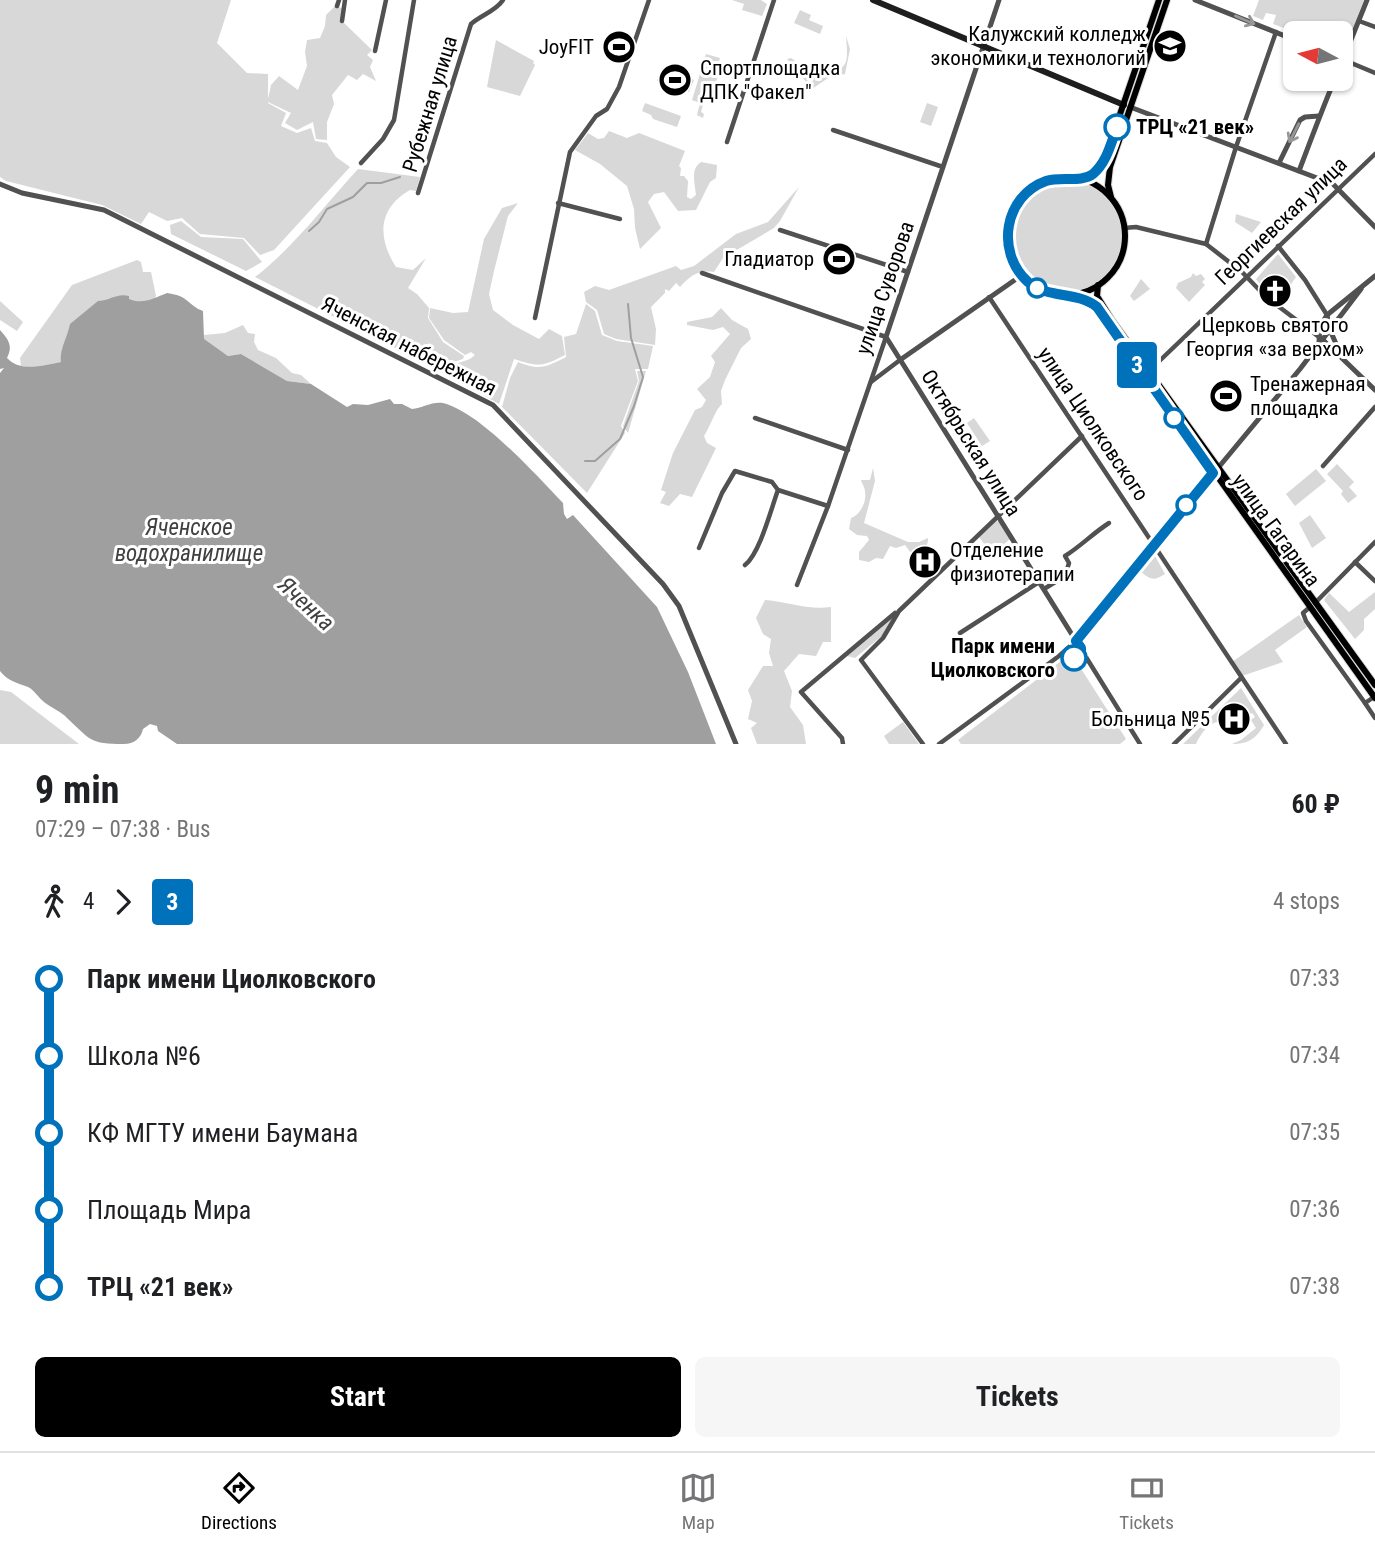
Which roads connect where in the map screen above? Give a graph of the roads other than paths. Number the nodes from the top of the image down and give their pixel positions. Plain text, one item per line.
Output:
1 (345, 0) edge
2 (386, 0) edge
3 (414, 0) edge
4 (503, 0) edge
5 (649, 0) edge
6 (774, 0) edge
7 (873, 0) edge
8 (999, 0) edge
9 (1159, 0) edge
10 (1167, 0) edge
11 (1195, 0) edge
12 (1367, 0) edge
13 (342, 21) dead end
14 (1359, 22) junction
15 (1375, 27) edge
16 (1276, 32) junction
17 (1283, 35) edge
18 (1353, 35) edge
19 (982, 47) junction
20 (375, 51) dead end
21 (1353, 64) edge
22 (1375, 73) edge
23 (1330, 91) edge
24 (1127, 106) junction
25 (1319, 116) junction
26 (833, 130) dead end
27 (727, 142) dead end
28 (1236, 146) junction
29 (1375, 154) edge
30 (361, 163) dead end
31 (1279, 163) junction
32 (943, 167) junction
33 (1299, 171) junction
34 (1080, 179) junction
35 (0, 184) edge
36 (1339, 189) junction
37 (418, 193) dead end
38 (1111, 199) junction
39 (558, 203) junction
40 (620, 219) dead end
41 (1375, 227) edge
42 (1124, 228) junction
43 (780, 230) dead end
44 (1206, 244) junction
45 (1278, 246) junction
46 (908, 272) junction
47 (702, 273) dead end
48 (1022, 275) junction
49 (1246, 276) junction
50 (1375, 276) edge
51 (1098, 285) junction
52 (1361, 289) junction
53 (1066, 295) junction
54 (989, 297) junction
55 (535, 318) dead end
56 (1323, 320) junction
57 (1330, 326) junction
58 (1308, 329) junction
59 (886, 337) junction
60 (1321, 338) junction
61 (1341, 356) junction
62 (900, 360) junction
63 (1149, 371) junction
64 (870, 382) junction
65 (1375, 390) edge
66 (1375, 407) edge
67 (755, 418) dead end
68 (1082, 436) junction
69 (848, 450) junction
70 (1323, 466) dead end
71 (1215, 470) junction
72 (778, 490) junction
73 (828, 506) junction
74 (999, 516) junction
75 (1109, 523) dead end
76 (1375, 542) edge
77 (1154, 545) junction
78 (699, 548) dead end
79 (1356, 562) junction
80 (745, 565) dead end
81 (1375, 581) edge
82 (1039, 582) junction
83 (797, 585) dead end
84 (1044, 589) junction
85 (1312, 605) junction
86 (899, 611) junction
87 (960, 633) dead end
88 (1076, 641) junction
89 (1241, 678) junction
90 (1375, 685) edge
91 (1375, 698) edge
92 (1367, 706) junction
93 (1375, 718) edge
94 (736, 744) edge
95 (843, 744) edge
96 (923, 744) edge
97 (939, 744) edge
98 (1140, 744) edge
99 (1174, 744) edge
100 (1286, 744) edge

1 - 13 street
2 - 20 street
3 - 30 street
4 - 37 street, Рубежная улица
5 - 39 street
6 - 27 street
7 - 19 main road
8 - 19 street, улица Суворова
9 - 24 main road
10 - 24 main road
11 -> 16 street
12 - 14 street
14 - 15 street
14 - 18 street
16 - 17 street
16 - 28 street
19 - 24 main road
19 - 32 street, улица Суворова
21 - 22 street
23 - 25 street
24 - 28 street
24 - 34 main road
24 - 38 main road
25 -> 31 street
25 - 33 street
26 - 32 street
28 - 31 street
28 - 44 street
29 - 36 street, Георгиевская улица
31 - 33 street
32 - 46 street, улица Суворова
33 - 36 street
34 - 38 main road
34 - 48 main road
35 - 94 street, Яченская набережная
36 - 41 street
36 - 45 street, Георгиевская улица
38 - 42 main road
39 - 40 street
39 - 55 street
42 - 44 street
42 - 51 main road
43 - 46 street
44 - 49 street
45 - 49 street, Георгиевская улица
45 - 56 street
46 - 59 street, улица Суворова
47 - 59 street
48 - 53 main road
48 - 54 street
49 - 58 street
49 - 63 street, Георгиевская улица
50 - 52 street
51 - 53 main road
51 - 63 main road, улица Гагарина
52 - 56 street
52 - 57 street
53 - 71 main road, улица Гагарина
54 - 62 street
54 - 68 street, улица Циолковского
56 - 57 street
56 - 58 street
56 - 60 street
57 - 60 street
57 - 61 street
58 - 60 street
59 - 62 street, Октябрьская улица
59 - 64 street, улица Суворова
60 - 61 street
60 - 71 street
61 - 65 street
62 - 64 street
62 - 74 street, Октябрьская улица
63 - 71 main road, улица Гагарина
64 - 69 street, улица Суворова
66 - 70 street
67 - 69 street
68 - 74 street
68 - 77 street, улица Циолковского
69 - 73 street, улица Суворова
71 - 77 street
71 - 85 main road, улица Гагарина
72 - 73 street
72 - 78 street
72 - 80 street
73 - 83 street, улица Суворова
74 - 82 street, Октябрьская улица
74 - 86 street
75 - 84 street
76 - 79 street
77 - 88 street
77 - 89 street, улица Циолковского
79 - 81 street
79 - 85 street
82 - 84 street, Октябрьская улица
82 - 87 street
84 - 88 street, Октябрьская улица
85 - 90 main road, улица Гагарина
85 - 91 main road, улица Гагарина
85 - 92 street
86 - 95 street
86 - 96 street
88 - 97 street
88 - 98 street, Октябрьская улица
89 - 99 street
89 - 100 street, улица Циолковского
91 - 92 street
92 - 93 street

